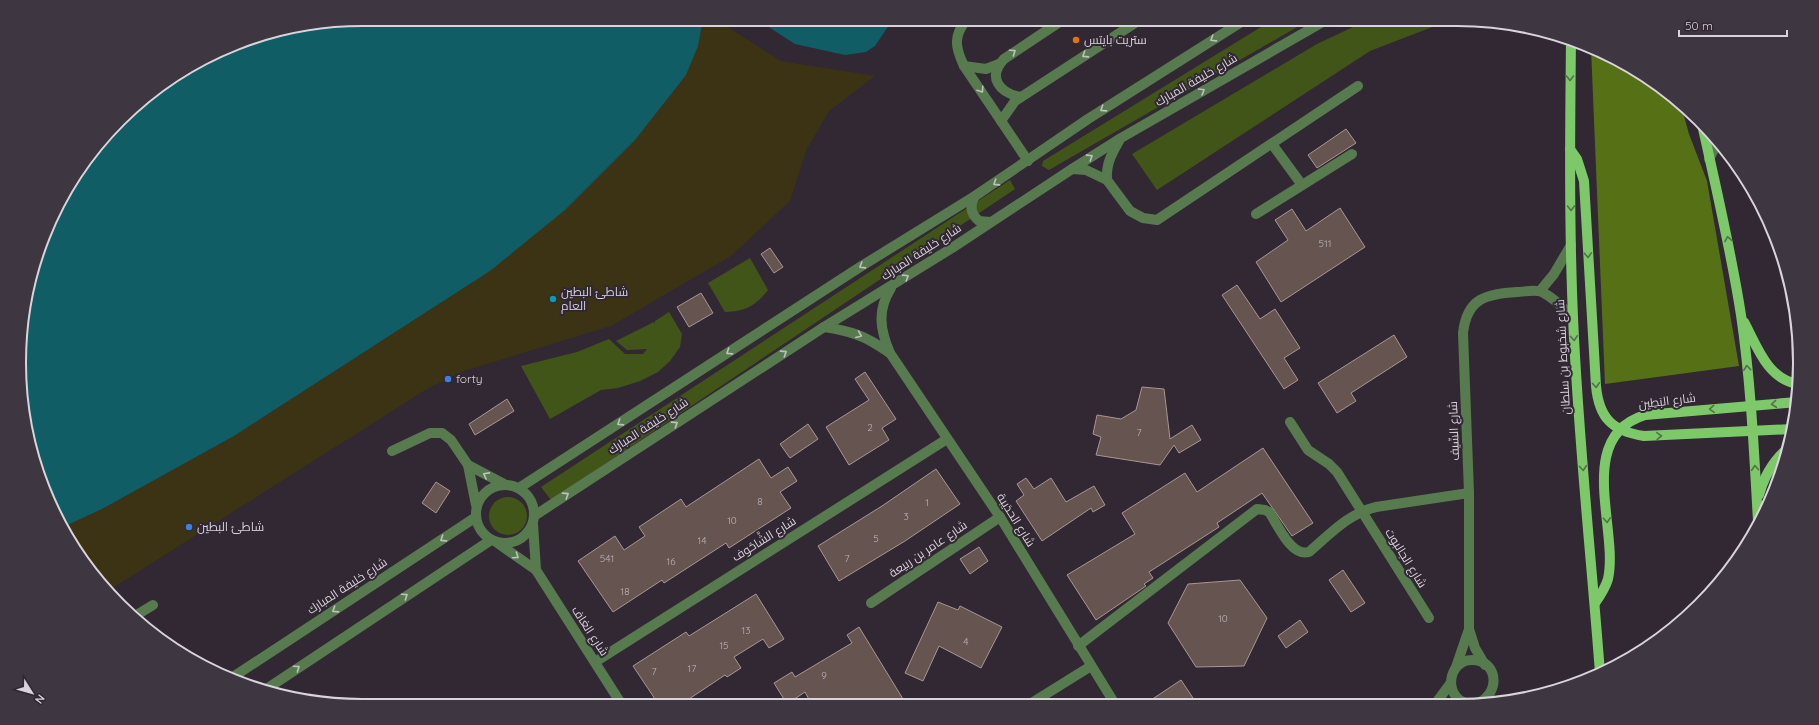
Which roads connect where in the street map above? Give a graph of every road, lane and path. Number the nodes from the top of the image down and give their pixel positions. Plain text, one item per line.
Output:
1 (962, 26) edge
2 (1053, 26) edge
3 (1130, 26) edge
4 (1227, 26) edge
5 (1316, 26) edge
6 (1570, 46) edge
7 (999, 64) junction
8 (964, 66) junction
9 (1358, 86) dead end
10 (1021, 97) junction
11 (1001, 121) junction
12 (1704, 136) edge
13 (1121, 138) junction
14 (1272, 144) junction
15 (1715, 148) edge
16 (1570, 149) junction
17 (1352, 154) dead end
18 (1709, 159) junction
19 (1028, 161) junction
20 (1072, 169) junction
21 (1108, 180) junction
22 (1302, 185) junction
23 (975, 196) junction
24 (1256, 214) dead end
25 (990, 222) junction
26 (1571, 245) junction
27 (891, 286) junction
28 (1540, 291) junction
29 (1741, 316) junction
30 (1573, 318) junction
31 (824, 327) junction
32 (890, 353) junction
33 (1792, 382) edge
34 (1790, 403) edge
35 (1751, 406) junction
36 (1290, 422) dead end
37 (1621, 429) junction
38 (1787, 429) edge
39 (1753, 431) junction
40 (947, 439) junction
41 (392, 451) dead end
42 (1780, 456) edge
43 (468, 465) junction
44 (504, 484) junction
45 (518, 488) junction
46 (1470, 493) junction
47 (1757, 502) junction
48 (476, 505) junction
49 (1361, 511) junction
50 (1758, 512) edge
51 (476, 517) junction
52 (1000, 517) junction
53 (533, 519) junction
54 (493, 541) junction
55 (536, 570) junction
56 (1595, 603) junction
57 (871, 604) dead end
58 (153, 605) dead end
59 (139, 613) edge
60 (1429, 618) dead end
61 (1469, 629) junction
62 (1078, 646) junction
63 (595, 662) junction
64 (1485, 664) junction
65 (1091, 666) junction
66 (1600, 666) edge
67 (1456, 667) junction
68 (237, 674) edge
69 (1450, 684) junction
70 (270, 686) edge
71 (1487, 697) edge
72 (618, 699) edge
73 (1038, 699) edge
74 (1112, 699) edge
75 (1439, 699) edge
76 (1458, 699) edge

1 - 8 street
7 -> 2 street
3 -> 10 street
4 -> 19 street, شارع خليفة المبارك
13 -> 5 street, شارع خليفة المبارك
6 -> 16 main road, شارع شخبوط بن سلطان
7 - 8 street
7 - 10 street
8 -> 11 street
9 - 14 street
10 - 11 street
11 - 19 street
12 - 18 main road
20 -> 13 street, شارع خليفة المبارك
13 - 21 street
14 - 21 street
14 - 22 street
15 - 18 street
16 -> 26 main road, شارع شخبوط بن سلطان
16 -> 37 main road
17 - 22 street
29 -> 18 main road
19 -> 23 street, شارع خليفة المبارك
20 - 21 street
20 - 25 street, شارع خليفة المبارك
22 - 24 street
23 - 25 street
23 -> 45 street, شارع خليفة المبارك
27 -> 25 street, شارع خليفة المبارك
26 - 28 street
26 - 30 main road, شارع شخبوط بن سلطان
27 - 31 street, شارع خليفة المبارك
27 - 32 street, شارع الحدَيبة
28 - 30 street
28 - 46 street, شارع السِّيف
29 - 33 main road
35 -> 29 main road
30 -> 56 main road, شارع شخبوط بن سلطان
31 -> 32 street, شارع الحدَيبة
53 -> 31 street, شارع خليفة المبارك
32 - 40 street, شارع الحدَيبة
34 -> 35 main road, شارع البَطِين
35 -> 37 main road, شارع البَطِين
35 - 39 main road
36 - 49 street, شارع الجالبوت
37 -> 39 main road
37 -> 56 main road
38 - 39 main road
47 -> 39 main road
40 - 52 street, شارع الحدَيبة
40 - 63 street, شارع الشَّاحُوف
41 - 43 street
42 - 47 main road
44 -> 43 street
43 - 48 street
44 - 45 street
44 - 48 street
45 - 53 street
46 - 49 street
46 - 61 street, شارع السِّيف
47 - 50 main road
48 - 51 street
49 - 60 street, شارع الجالبوت
49 - 62 street
51 - 54 street
51 -> 68 street, شارع خليفة المبارك
52 - 57 street, شارع عامر بن ربيعة
52 - 62 street, شارع الحدَيبة
53 - 54 street
53 - 55 street, شارع الغاف
54 -> 55 street, شارع الغاف
70 -> 54 street
55 - 63 street, شارع الغاف
56 - 66 main road, شارع شخبوط بن سلطان
58 - 59 street
61 - 64 street, شارع السِّيف
61 - 67 street, شارع السِّيف
62 - 65 street, شارع الحدَيبة
63 - 72 street, شارع الغاف
64 - 67 street
64 - 71 street, شارع السِّيف
65 - 73 street
65 - 74 street, شارع الحدَيبة
67 - 69 street, شارع السِّيف
69 - 75 street, شارع السِّيف
69 - 76 street

